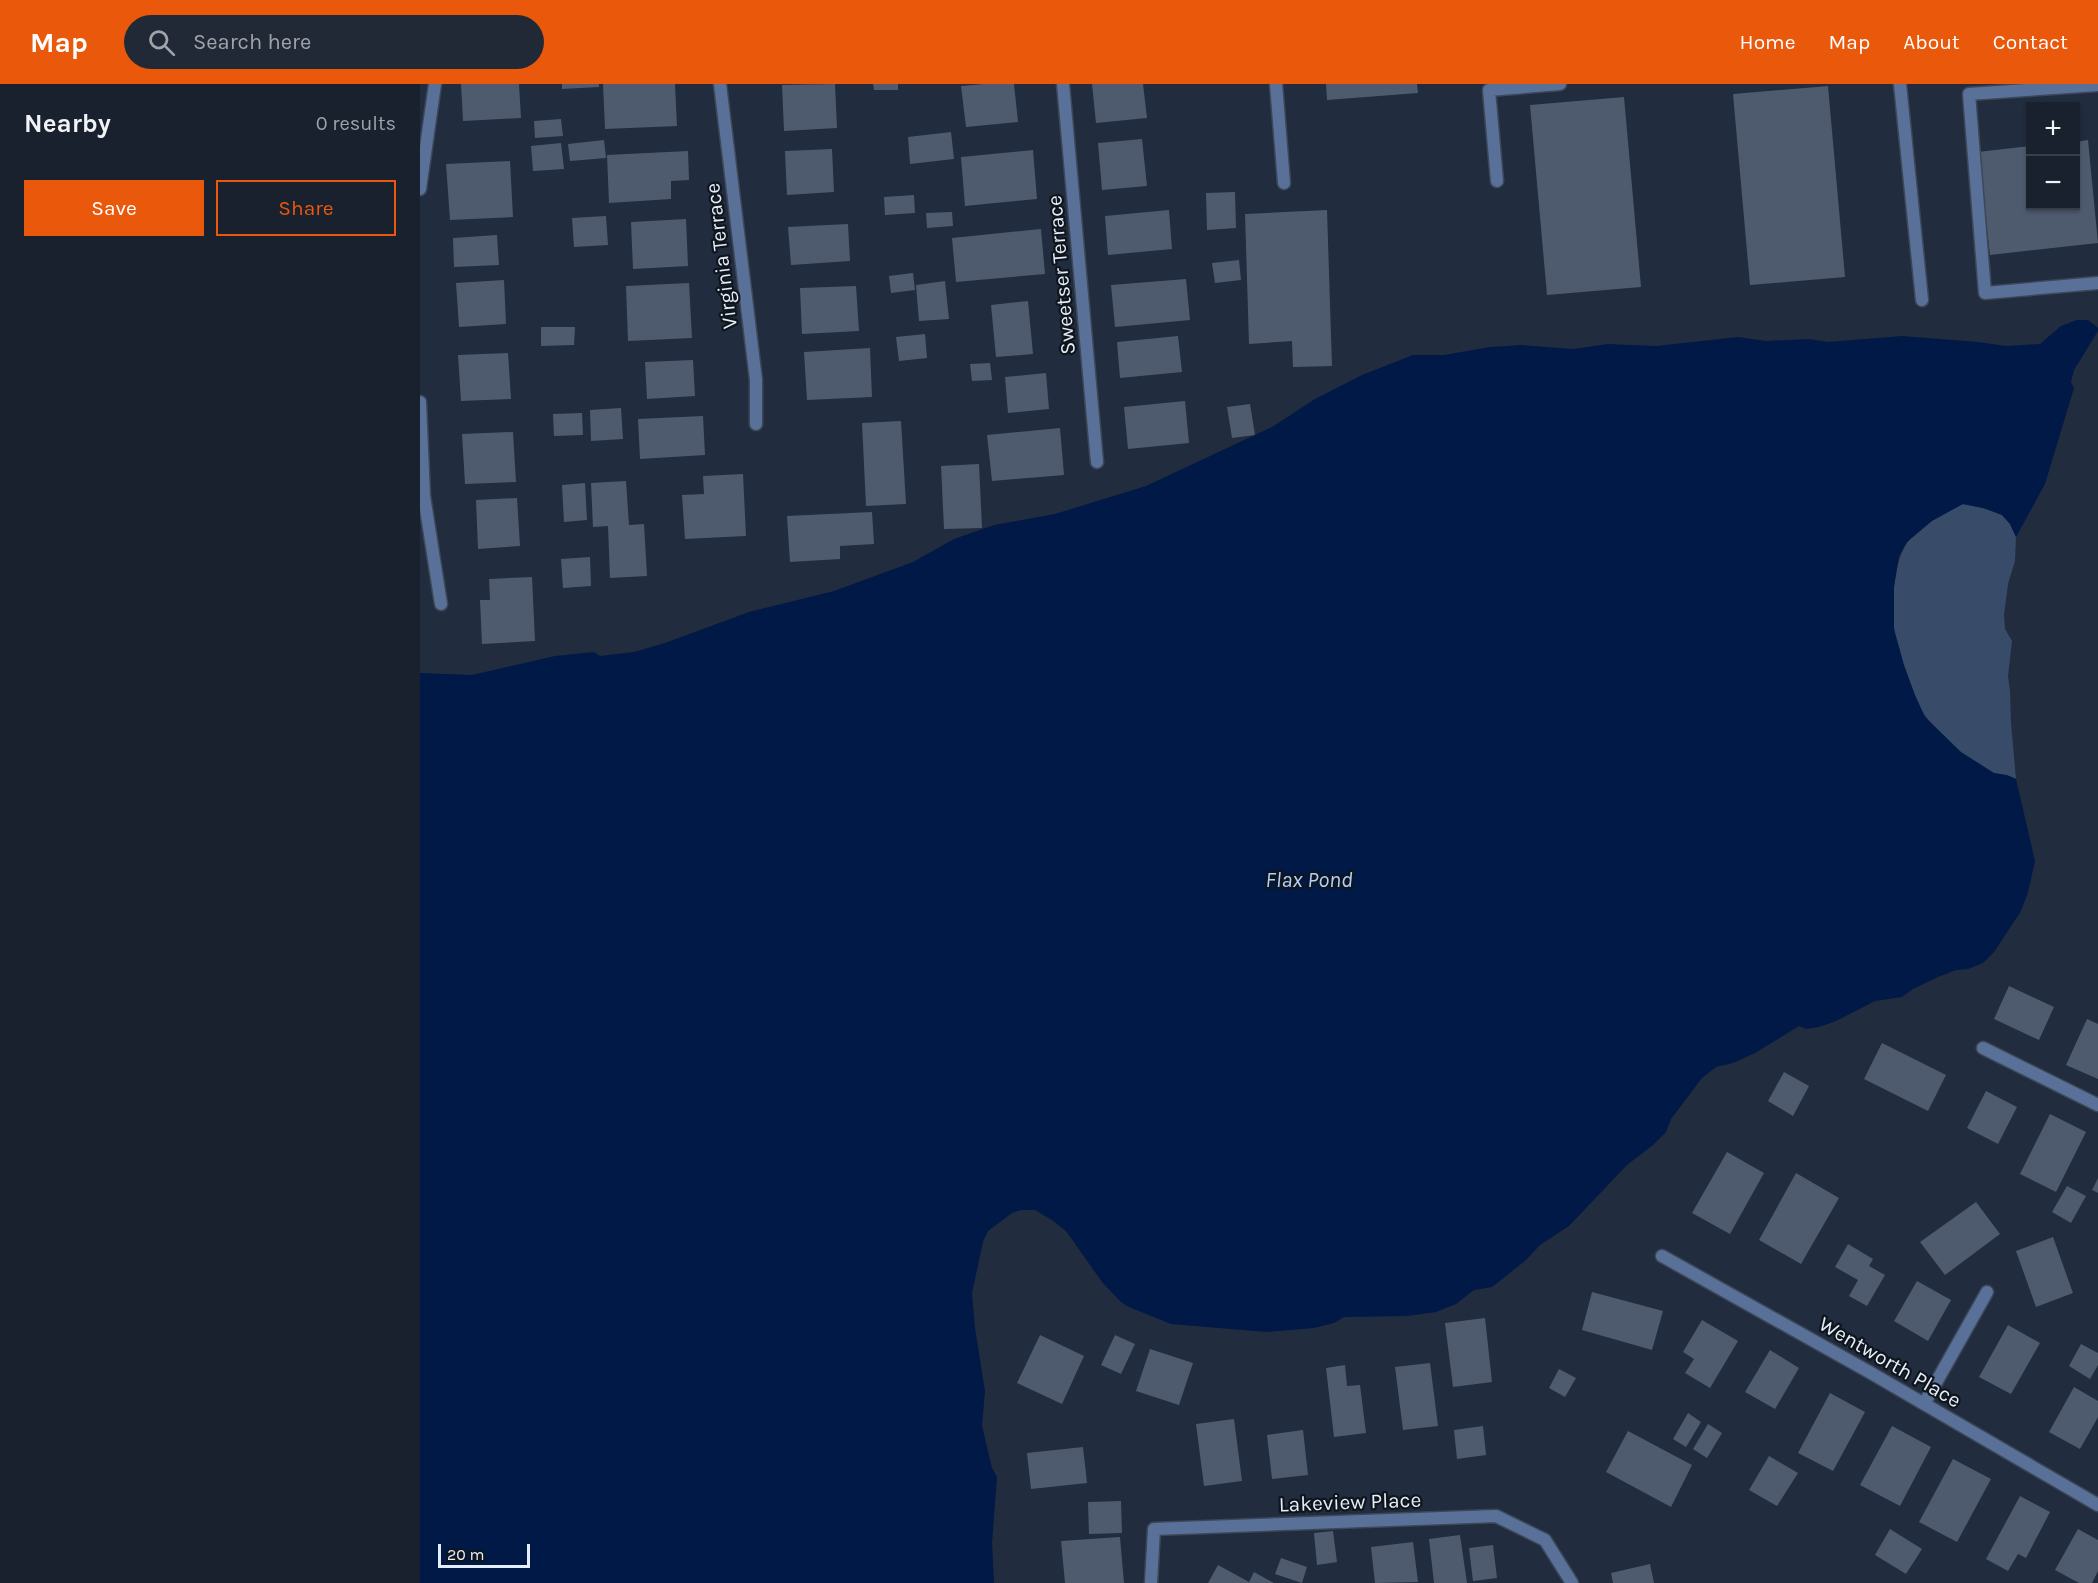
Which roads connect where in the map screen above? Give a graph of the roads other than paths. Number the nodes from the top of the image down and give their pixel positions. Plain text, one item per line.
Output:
1 (435, 84) edge
2 (720, 84) edge
3 (1063, 84) edge
4 (1276, 84) edge
5 (1560, 84) edge
6 (1900, 84) edge
7 (2098, 85) edge
8 (1497, 181) dead end
9 (1284, 183) dead end
10 (420, 189) edge
11 (2098, 283) edge
12 (1922, 300) dead end
13 (420, 402) edge
14 (756, 424) dead end
15 (1097, 462) dead end
16 (422, 497) edge
17 (441, 604) dead end
18 (1983, 1048) dead end
19 (2098, 1106) edge
20 (1662, 1256) dead end
21 (1988, 1292) dead end
22 (1924, 1404) junction
23 (2098, 1505) edge
24 (1151, 1583) edge
25 (1572, 1583) edge

1 - 10 street
2 - 14 street, Virginia Terrace
3 - 15 street, Sweetser Terrace
4 - 9 street
5 - 8 street
6 - 12 street
7 - 11 street
13 - 16 street
16 - 17 street
18 - 19 street
20 - 22 street, Wentworth Place
21 - 22 street
22 - 23 street, Wentworth Place
24 - 25 street, Lakeview Place

